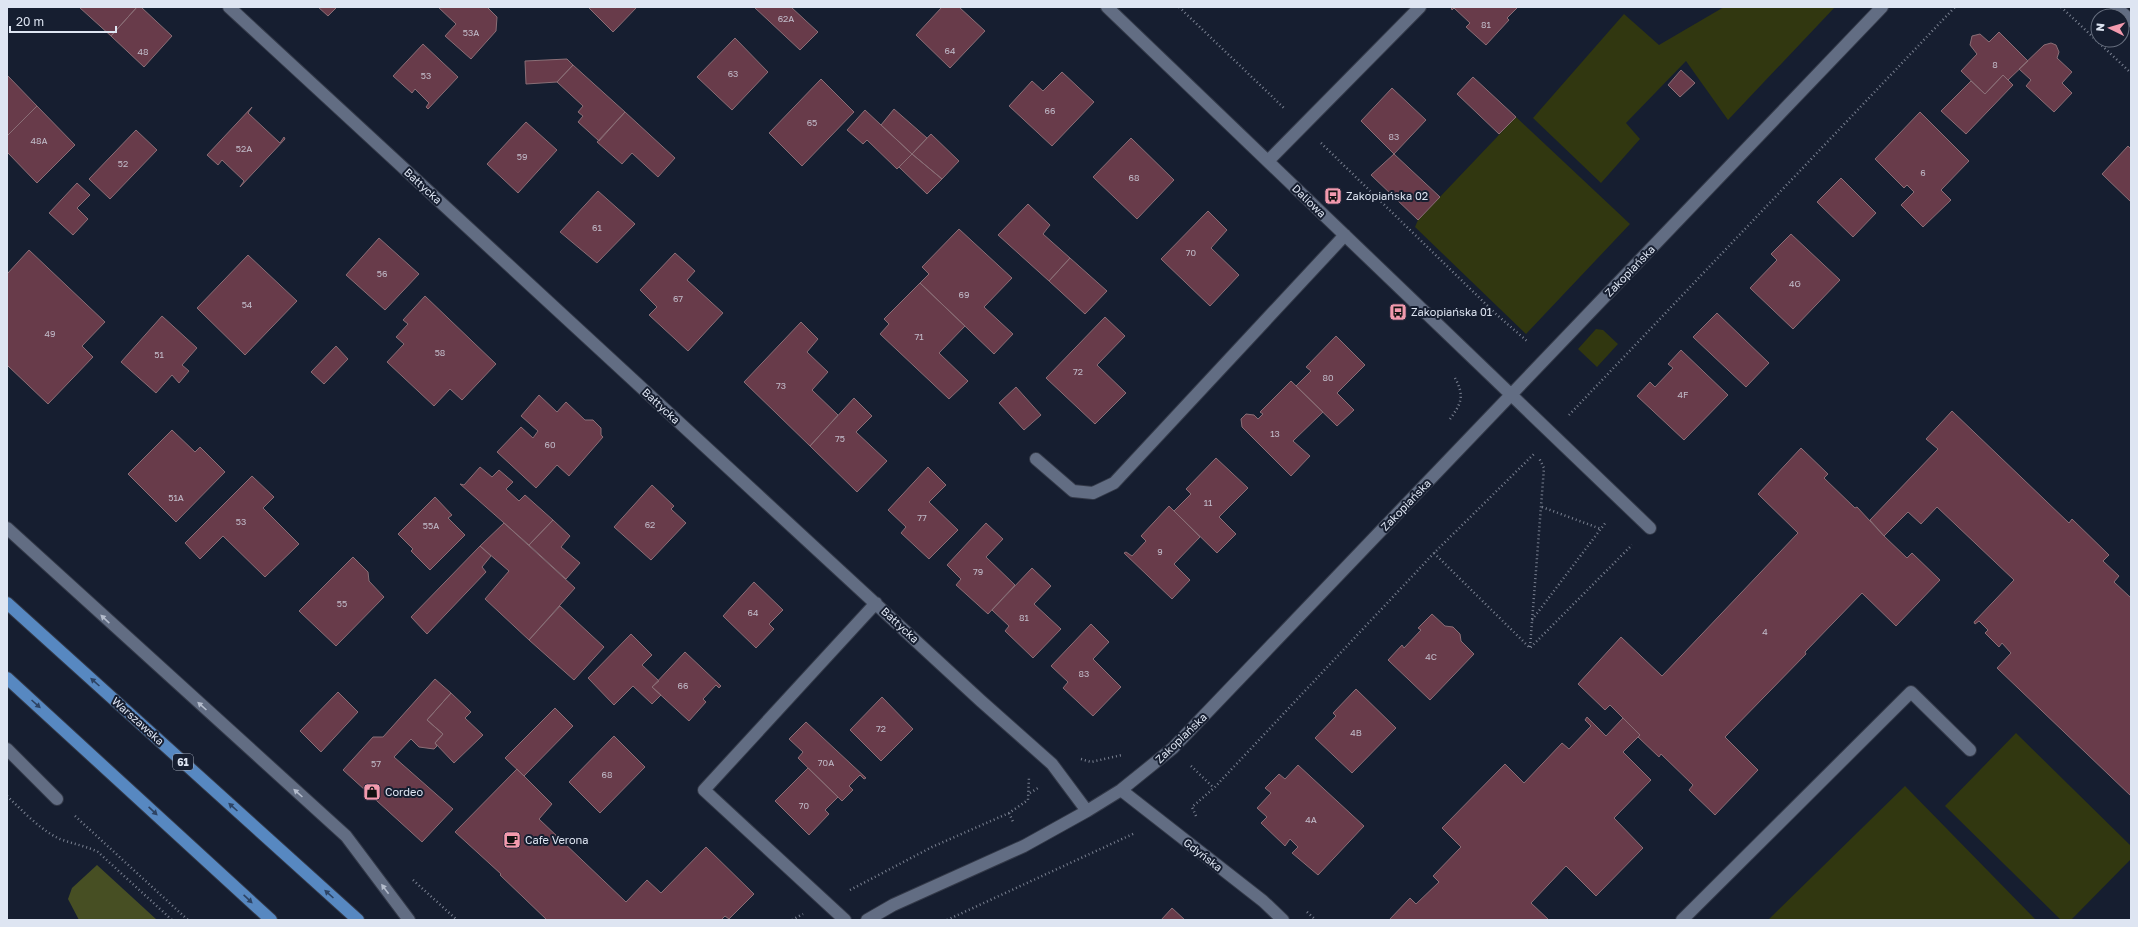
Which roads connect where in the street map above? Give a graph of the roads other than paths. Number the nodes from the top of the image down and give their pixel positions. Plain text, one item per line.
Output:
1 (229, 7) edge
2 (1107, 7) edge
3 (1420, 7) edge
4 (1882, 7) edge
5 (2116, 7) edge
6 (2131, 21) edge
7 (1268, 161) junction
8 (1345, 235) junction
9 (1510, 395) junction
10 (1036, 459) dead end
11 (7, 528) edge
12 (1650, 528) road end
13 (7, 603) edge
14 (876, 603) junction
15 (7, 678) edge
16 (7, 749) edge
17 (1970, 750) dead end
18 (1121, 790) junction
19 (57, 799) road end
20 (1087, 811) junction
21 (271, 920) edge
22 (358, 920) edge
23 (409, 920) edge
24 (845, 920) edge
25 (868, 920) edge
26 (1283, 920) edge
27 (1682, 920) edge

1 - 14 street, Bałtycka
2 - 7 street, Daliowa
3 - 7 street
4 - 9 street, Zakopiańska
5 - 6 street
7 - 8 street, Daliowa
8 - 9 street, Daliowa
8 - 10 street
9 - 12 street, Daliowa
9 - 18 street, Zakopiańska
23 -> 11 street
22 -> 13 main road, Warszawska / 61
14 - 20 street, Bałtycka
14 - 24 street
15 -> 21 main road
16 - 19 street
17 - 27 street
18 - 20 street, Zakopiańska
18 - 26 street, Gdyńska
20 - 25 street, Zakopiańska

